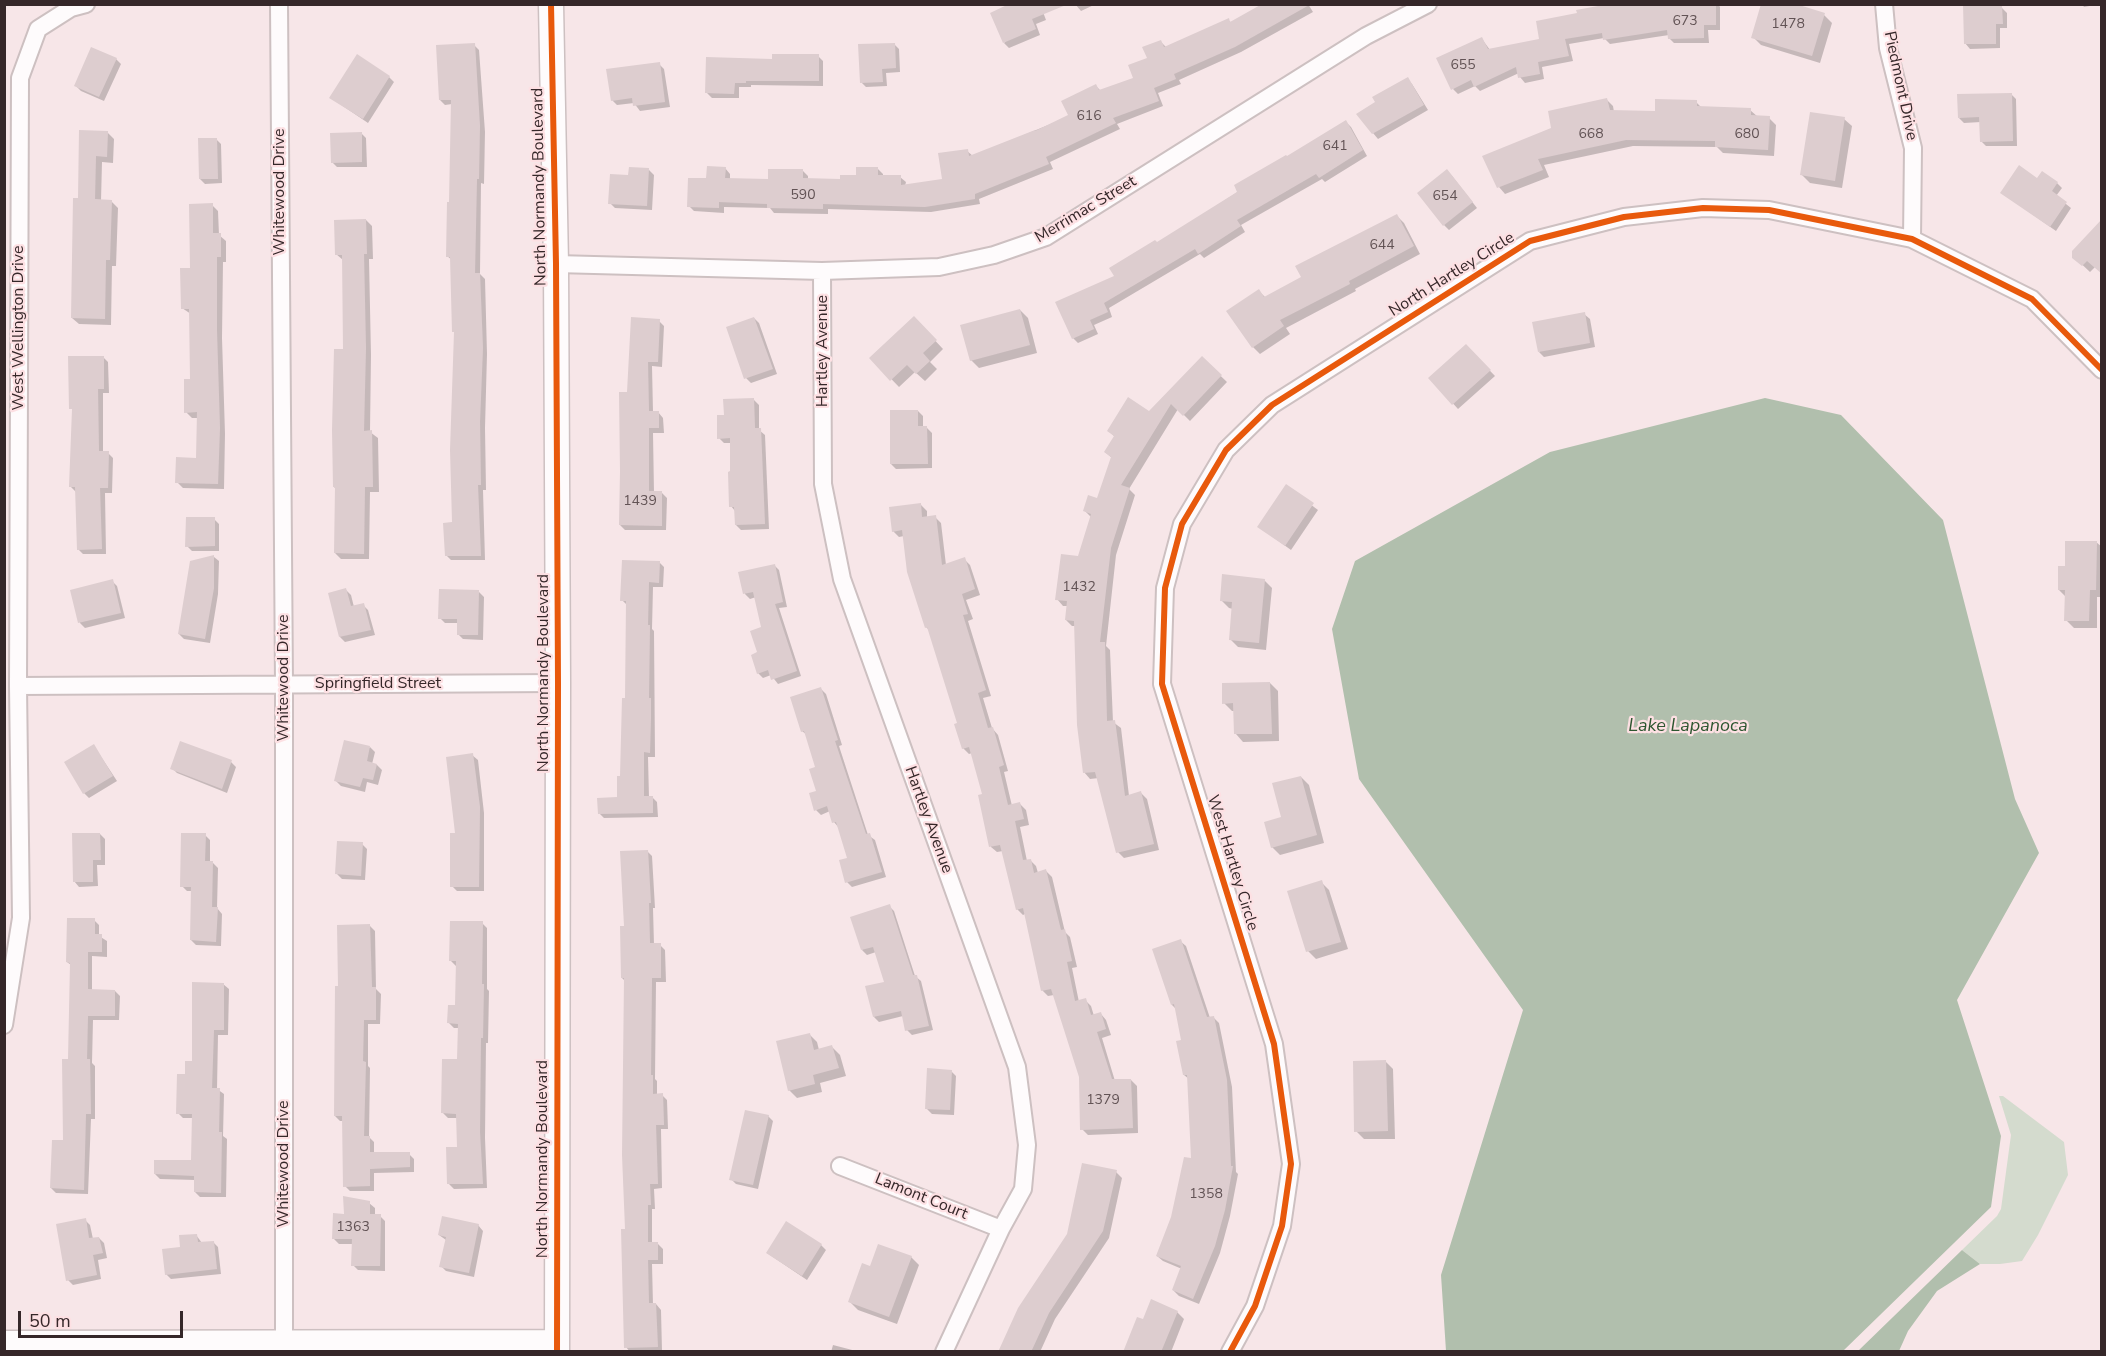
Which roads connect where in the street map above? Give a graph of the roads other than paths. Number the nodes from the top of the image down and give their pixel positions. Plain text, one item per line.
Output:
1 (86, 4) edge
2 (279, 4) edge
3 (550, 4) edge
4 (1428, 4) edge
5 (1884, 4) edge
6 (1912, 239) junction
7 (556, 264) junction
8 (822, 271) junction
9 (2102, 370) edge
10 (1272, 405) joint
11 (558, 683) junction
12 (284, 684) junction
13 (18, 686) junction
14 (4, 1025) edge
15 (840, 1166) dead end
16 (1001, 1229) junction
17 (4, 1343) edge
18 (285, 1347) edge
19 (556, 1347) edge
20 (944, 1352) edge
21 (1230, 1352) edge

1 - 13 street, West Wellington Drive
2 - 12 street, Whitewood Drive
3 - 7 street, North Normandy Boulevard
4 - 8 street, Merrimac Street
5 - 6 street, Piedmont Drive
6 - 9 street, North Hartley Circle
6 - 10 street, North Hartley Circle
7 - 8 street, Merrimac Street
7 - 11 street, North Normandy Boulevard
8 - 16 street, Hartley Avenue
10 - 21 street, West Hartley Circle
11 - 12 street, Springfield Street
11 - 19 street, North Normandy Boulevard
12 - 13 street, Springfield Street
12 - 18 street, Whitewood Drive
13 - 14 street, West Wellington Drive
15 - 16 street, Lamont Court
16 - 20 street, Hartley Avenue
17 - 18 street
18 - 19 street

